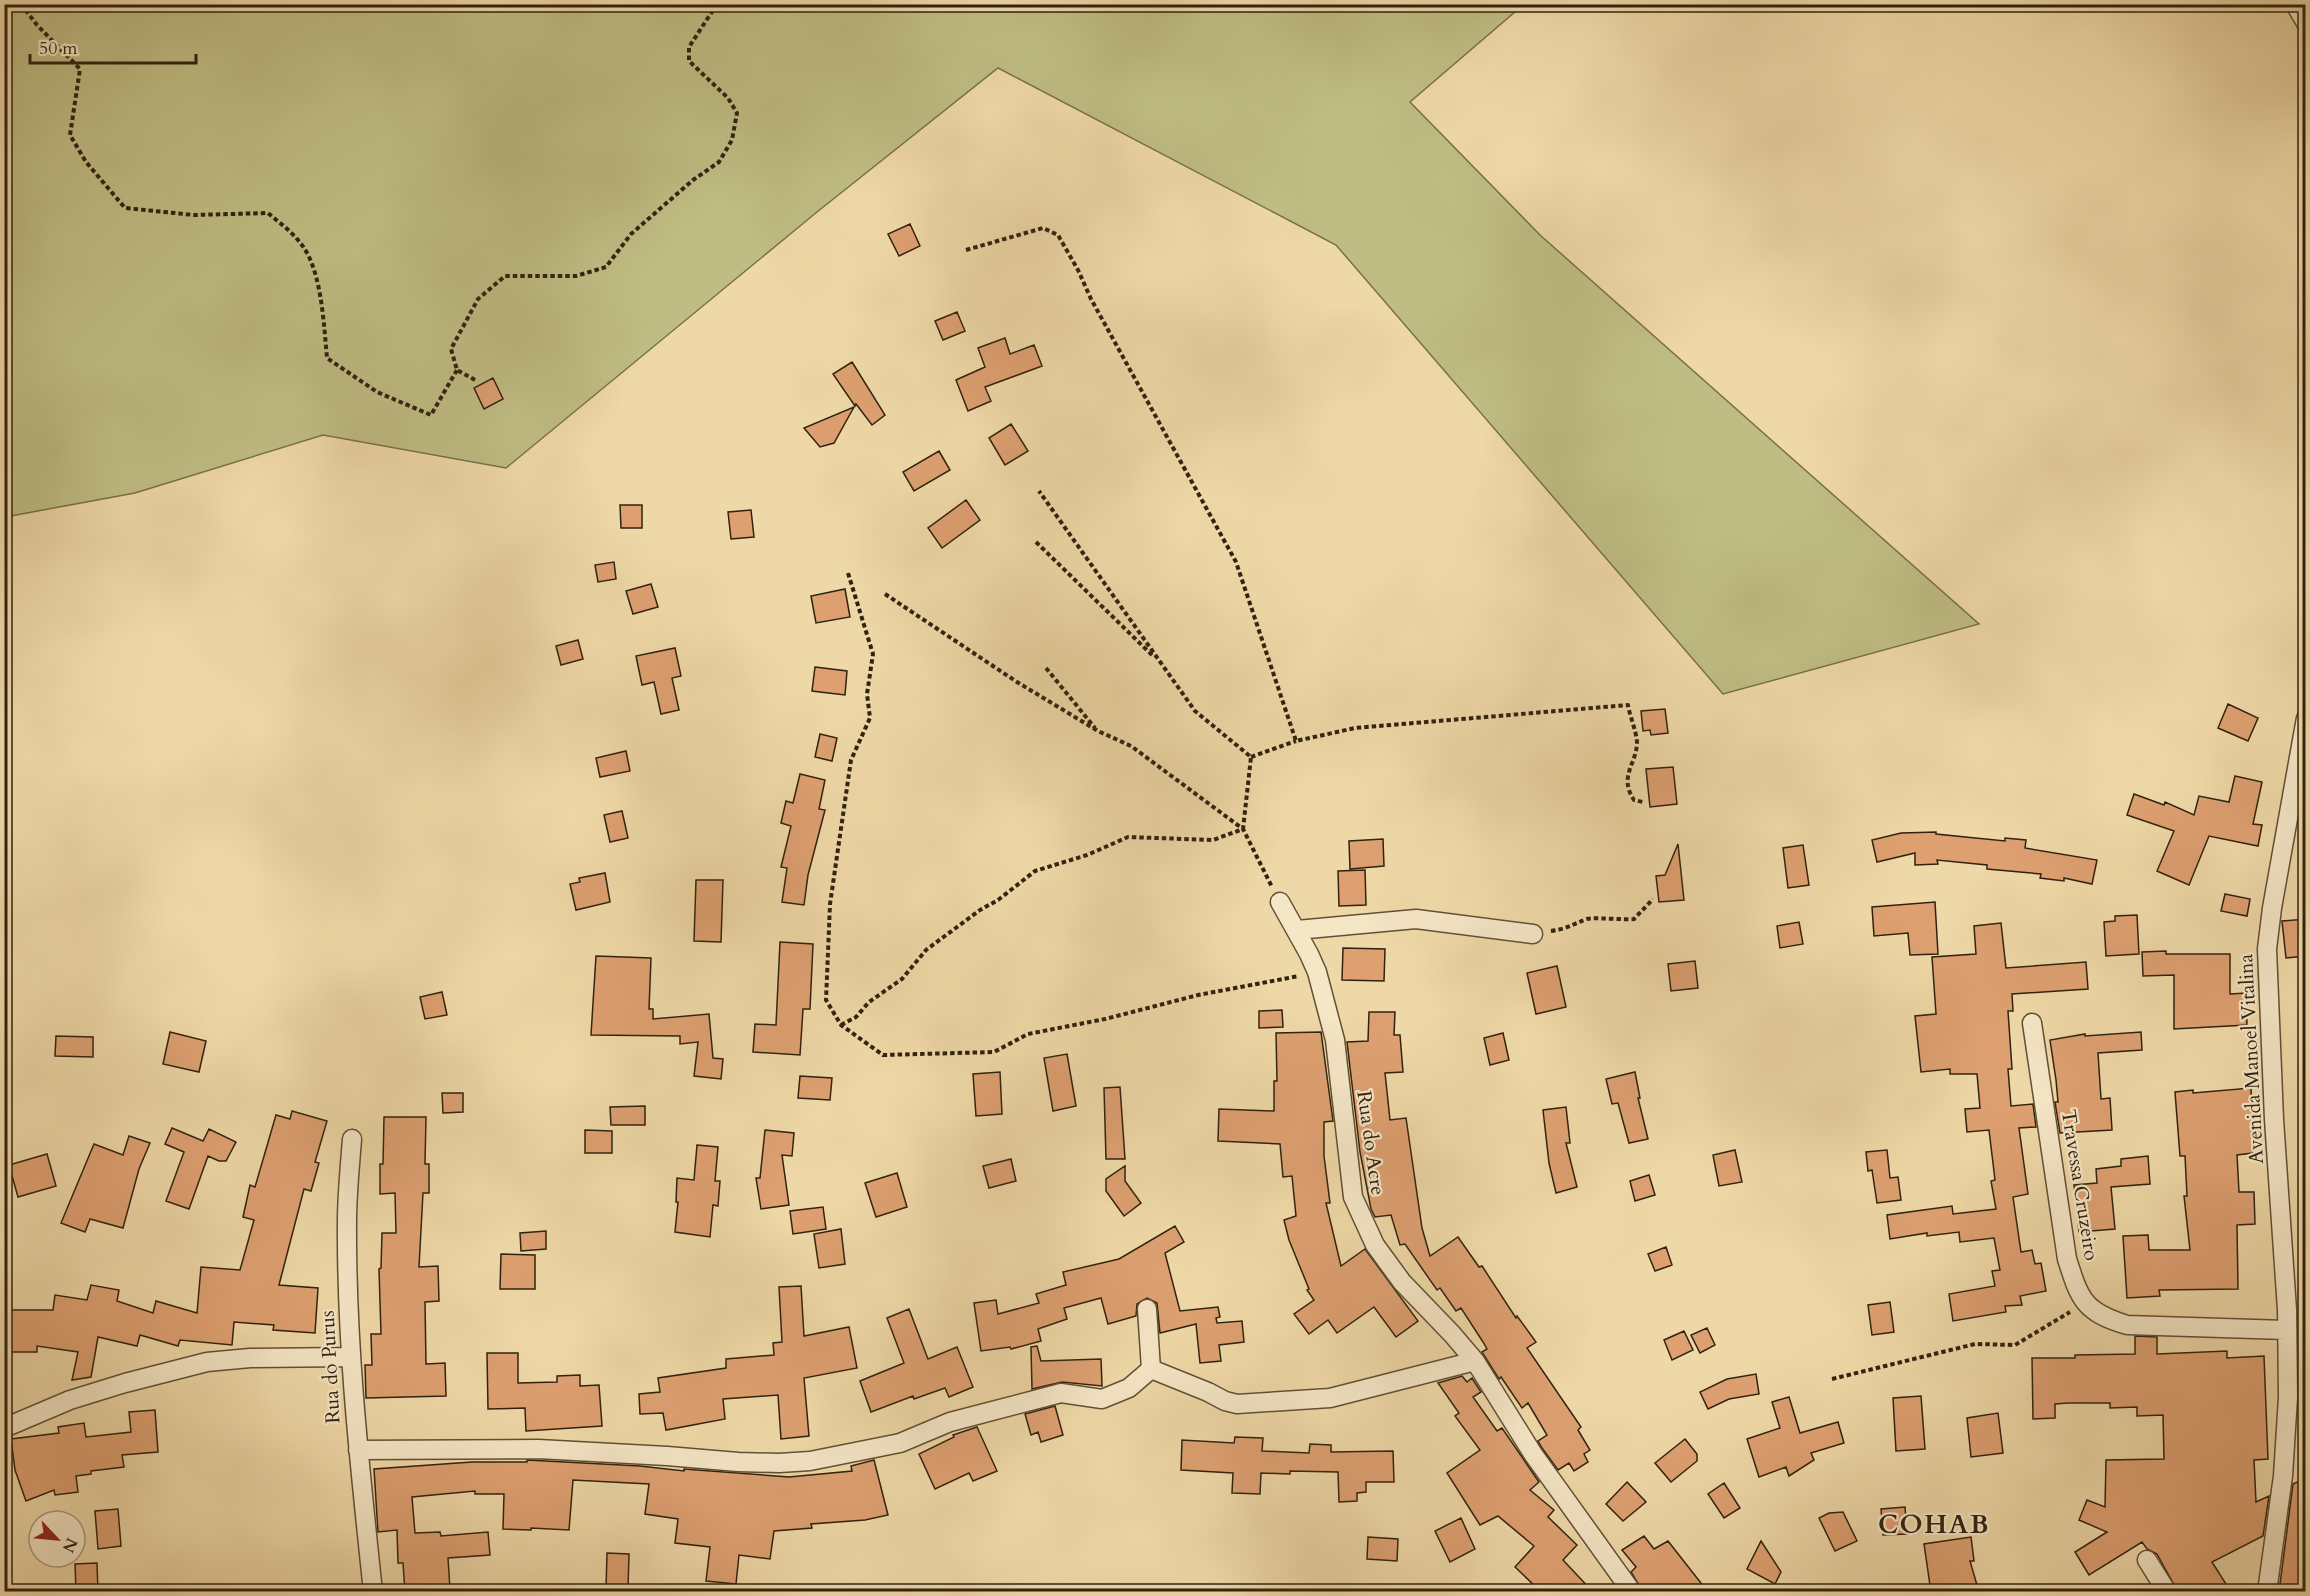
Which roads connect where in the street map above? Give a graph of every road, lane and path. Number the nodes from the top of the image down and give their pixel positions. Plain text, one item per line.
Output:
1 (21, 4) edge
2 (717, 4) edge
3 (2295, 4) edge
4 (2306, 23) edge
5 (966, 250) dead end
6 (457, 370) junction
7 (475, 380) dead end
8 (1039, 491) dead end
9 (1036, 542) dead end
10 (848, 573) dead end
11 (885, 594) dead end
12 (1161, 664) junction
13 (1046, 668) dead end
14 (2306, 718) edge
15 (1098, 731) junction
16 (1296, 741) junction
17 (1251, 757) junction
18 (1643, 802) dead end
19 (1243, 828) junction
20 (1653, 899) dead end
21 (1280, 902) joint
22 (1297, 930) junction
23 (1533, 934) joint
24 (1317, 972) junction
25 (2032, 1023) dead end
26 (841, 1025) junction
27 (351, 1139) dead end
28 (2086, 1303) junction
29 (1147, 1309) dead end
30 (2286, 1330) junction
31 (350, 1358) junction
32 (1475, 1361) junction
33 (1150, 1370) junction
34 (1832, 1379) dead end
35 (4, 1428) edge
36 (357, 1450) junction
37 (2147, 1560) dead end
38 (373, 1592) edge
39 (1632, 1592) edge
40 (2167, 1592) edge
41 (2267, 1592) edge

1 - 6 path
2 - 6 path
3 - 4 street
5 - 16 path
6 - 7 path
8 - 12 path
9 - 12 path
10 - 26 path
11 - 15 path
12 - 17 path
13 - 15 path
14 - 30 street, Avenida Manoel Vitalina
15 - 19 path
16 - 17 path
16 - 18 path
17 - 19 path
19 - 21 path
19 - 26 path
20 - 23 path
21 - 22 street, Rua do Acre
22 - 23 street
22 - 24 street, Rua do Acre
24 - 26 path
24 - 32 street, Rua do Acre
25 - 28 street, Travessa Cruzeiro
27 - 31 street, Rua do Purus
28 - 30 street
28 - 34 path
29 - 33 street
30 - 41 street, Avenida Manoel Vitalina
31 - 35 street
31 - 36 street, Rua do Purus
32 - 33 street
32 - 39 street, Rua do Acre
33 - 36 street
36 - 38 street, Rua do Purus
37 - 40 street

